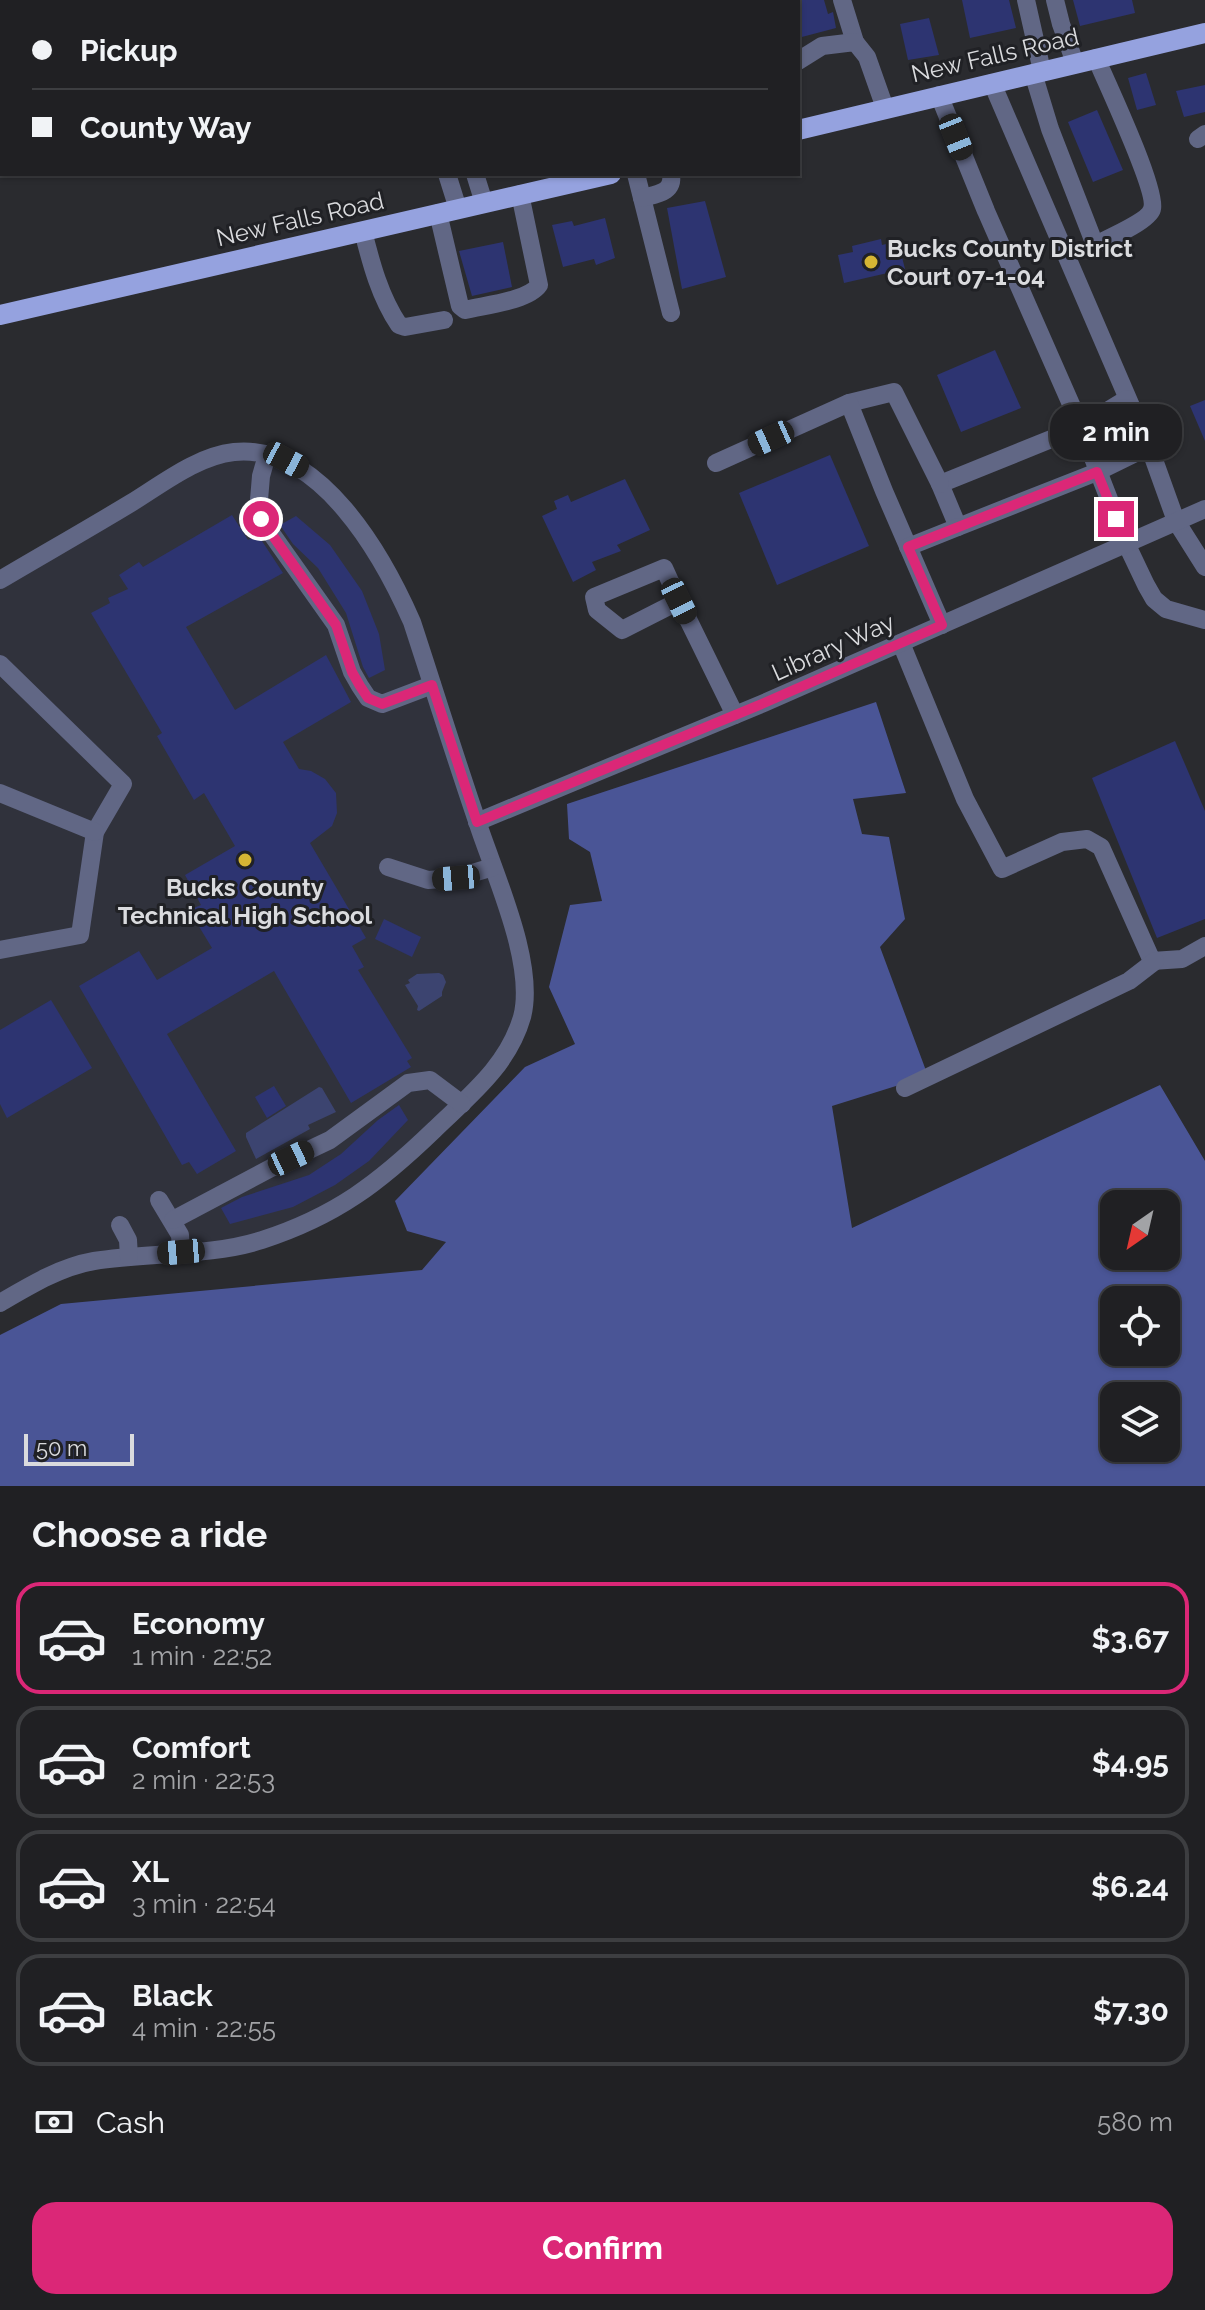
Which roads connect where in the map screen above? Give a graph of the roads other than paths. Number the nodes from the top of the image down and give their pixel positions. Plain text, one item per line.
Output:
1 (842, 0) edge
2 (1026, 0) edge
3 (1055, 0) edge
4 (1205, 33) edge
5 (855, 42) junction
6 (1096, 58) junction
7 (800, 60) edge
8 (1075, 63) junction
9 (1037, 72) junction
10 (992, 83) junction
11 (939, 95) junction
12 (885, 108) junction
13 (800, 129) edge
14 (447, 176) edge
15 (476, 176) edge
16 (602, 176) edge
17 (636, 176) edge
18 (671, 176) edge
19 (520, 194) junction
20 (642, 198) junction
21 (484, 203) junction
22 (448, 211) junction
23 (363, 231) junction
24 (1095, 245) junction
25 (1067, 261) junction
26 (671, 313) dead end
27 (0, 315) edge
28 (444, 320) dead end
29 (1127, 399) junction
30 (849, 403) junction
31 (1081, 427) junction
32 (1148, 447) junction
33 (267, 455) junction
34 (716, 463) dead end
35 (1097, 472) junction
36 (940, 484) junction
37 (1205, 509) edge
38 (1176, 521) junction
39 (958, 527) junction
40 (1126, 543) junction
41 (908, 547) junction
42 (1205, 567) edge
43 (0, 580) edge
44 (679, 601) dead end
45 (1205, 620) edge
46 (942, 625) junction
47 (901, 643) junction
48 (0, 664) edge
49 (432, 685) junction
50 (735, 715) junction
51 (0, 793) edge
52 (477, 822) junction
53 (95, 832) junction
54 (388, 867) dead end
55 (493, 867) junction
56 (1205, 946) edge
57 (0, 950) edge
58 (1155, 961) junction
59 (905, 1088) dead end
60 (462, 1104) junction
61 (159, 1200) dead end
62 (173, 1220) junction
63 (120, 1225) dead end
64 (181, 1252) junction
65 (129, 1257) junction
66 (0, 1303) edge

1 - 5 street
2 - 9 street
3 - 8 street
4 - 6 main road, New Falls Road
5 - 7 street
5 - 12 street
6 - 8 main road, New Falls Road
6 - 24 street
8 - 9 main road, New Falls Road
9 - 10 main road, New Falls Road
9 - 24 street
10 - 11 main road, New Falls Road
10 - 25 street
11 - 12 main road, New Falls Road
11 - 31 street
12 - 13 main road, New Falls Road
14 - 22 street
15 - 21 street
16 - 19 main road, New Falls Road
17 - 20 street
18 - 20 street
19 - 21 main road, New Falls Road
19 - 22 street
20 - 26 street
21 - 22 main road, New Falls Road
22 - 23 main road, New Falls Road
23 - 27 main road, New Falls Road
23 - 28 street
24 - 25 street
25 - 29 street
29 - 31 street
29 - 32 street
30 - 34 street
30 - 36 street
30 - 41 street
31 - 35 street
31 - 36 street
32 - 35 street
32 - 38 street
33 - 43 street
33 - 49 street
33 - 49 street
35 - 39 street
35 - 40 street
36 - 39 street
37 - 38 street, Library Way
38 - 40 street, Library Way
38 - 42 street
39 - 41 street
40 - 45 street
40 - 46 street, Library Way
41 - 46 street
44 - 50 street
46 - 47 street, Library Way
47 - 50 street, Library Way
47 - 58 street
48 - 53 street
49 - 52 street
50 - 52 street, Library Way
51 - 53 street
52 - 55 street
53 - 57 street
54 - 55 street
55 - 60 street
56 - 58 street
58 - 59 street
60 - 62 street
60 - 64 street
61 - 62 street
62 - 64 street
63 - 65 street
64 - 65 street
65 - 66 street

